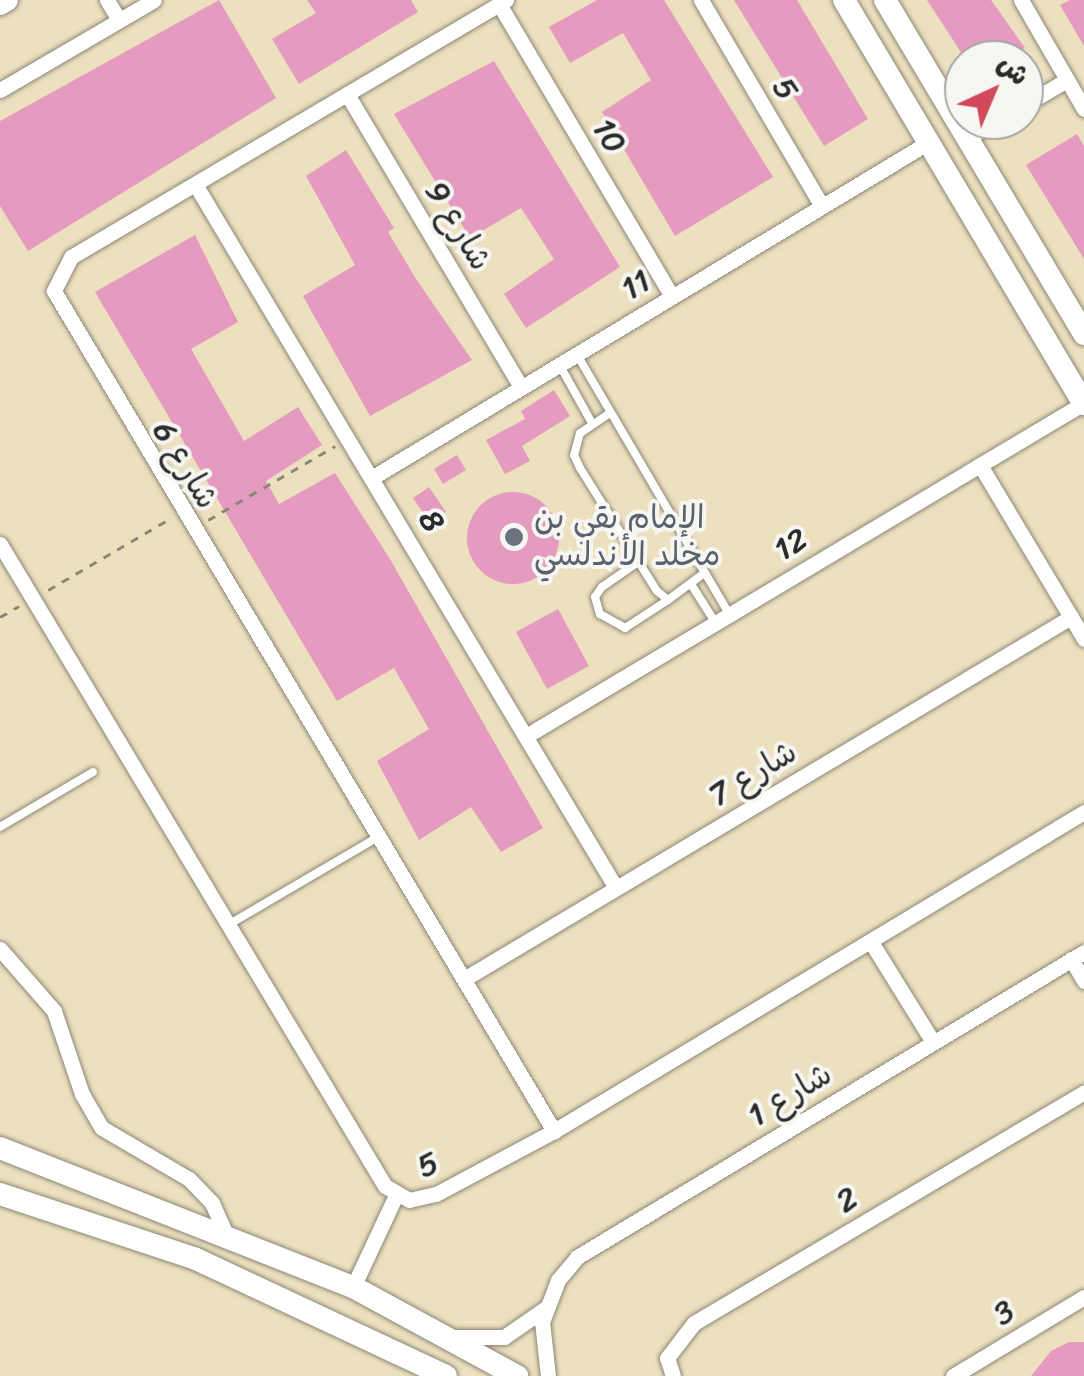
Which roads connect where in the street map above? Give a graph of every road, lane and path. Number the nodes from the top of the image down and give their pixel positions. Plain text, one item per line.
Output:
1 (7, 0) edge
2 (107, 0) edge
3 (154, 0) edge
4 (700, 0) edge
5 (844, 0) edge
6 (885, 0) edge
7 (1021, 0) edge
8 (502, 2) edge
9 (0, 4) edge
10 (120, 20) junction
11 (1067, 80) junction
12 (0, 90) edge
13 (1044, 93) edge
14 (347, 94) junction
15 (944, 99) edge
16 (1084, 108) edge
17 (968, 140) edge
18 (928, 142) junction
19 (194, 184) junction
20 (822, 206) junction
21 (1012, 282) junction
22 (672, 296) junction
23 (1084, 334) edge
24 (1084, 344) edge
25 (576, 353) junction
26 (559, 364) junction
27 (522, 387) junction
28 (1084, 403) edge
29 (610, 413) junction
30 (592, 423) junction
31 (349, 438) junction
32 (980, 465) junction
33 (373, 477) junction
34 (181, 513) junction
35 (191, 530) junction
36 (0, 544) edge
37 (638, 562) junction
38 (703, 574) junction
39 (691, 584) junction
40 (32, 599) junction
41 (668, 600) junction
42 (0, 617) edge
43 (722, 618) junction
44 (1071, 618) junction
45 (1084, 638) edge
46 (526, 736) junction
47 (94, 772) dead end
48 (1084, 812) edge
49 (0, 827) edge
50 (378, 837) junction
51 (616, 888) junction
52 (228, 924) junction
53 (871, 942) junction
54 (0, 948) edge
55 (1078, 956) edge
56 (464, 978) junction
57 (1084, 980) edge
58 (932, 1042) junction
59 (1084, 1092) edge
60 (554, 1130) junction
61 (0, 1148) edge
62 (0, 1194) edge
63 (396, 1196) junction
64 (226, 1234) junction
65 (147, 1240) junction
66 (320, 1274) junction
67 (352, 1287) junction
68 (1084, 1297) edge
69 (546, 1308) junction
70 (438, 1331) junction
71 (446, 1376) edge
72 (517, 1376) edge
73 (548, 1376) edge
74 (673, 1376) edge
75 (953, 1376) edge

1 - 9 street
2 - 10 street
3 - 10 street
4 - 20 street, 5
5 - 18 street
6 - 15 street
7 - 11 street
8 - 14 street, شارع 6
8 - 22 street, 10
10 - 12 street
11 - 13 street
11 - 16 street
14 - 19 street, شارع 6
14 - 27 street, شارع 9
17 - 23 street
18 - 20 street, 11
18 - 21 street
19 - 31 street, 8
19 - 34 street, شارع 6
20 - 22 street, 11
21 - 24 street
21 - 28 street
22 - 25 street, 11
25 - 26 street, 11
25 - 29 lane
26 - 27 street, 11
26 - 30 lane
27 - 33 street, 11
28 - 32 street, 12
29 - 30 lane
29 - 38 lane
30 - 37 lane
31 - 33 street, 8
31 - 35 path
32 - 43 street, 12
32 - 44 street
33 - 46 street, 8
34 - 35 street, شارع 6
34 - 40 path
35 - 50 street, شارع 6
36 - 40 street, 5
37 - 41 lane
37 - 41 lane
38 - 39 lane
38 - 43 lane
39 - 41 lane
39 - 43 lane
40 - 42 path
40 - 52 street, 5
43 - 46 street, 12
44 - 45 street
44 - 51 street, شارع 7
46 - 51 street, 8
47 - 49 lane
48 - 53 street, 5
50 - 52 lane
50 - 56 street, شارع 6
51 - 56 street, شارع 7
52 - 63 street, 5
53 - 58 street
53 - 60 street, 5
54 - 64 street
55 - 57 street
55 - 58 street, شارع 1
56 - 60 street, شارع 6
58 - 69 street, شارع 1
59 - 74 street, 2
60 - 63 street, 5
61 - 64 street
62 - 65 street
63 - 67 street
64 - 66 street
65 - 66 street
65 - 71 street
66 - 67 street
67 - 70 street
68 - 75 street, 3
69 - 70 street, شارع 1
69 - 73 street, شارع 1
70 - 72 street

